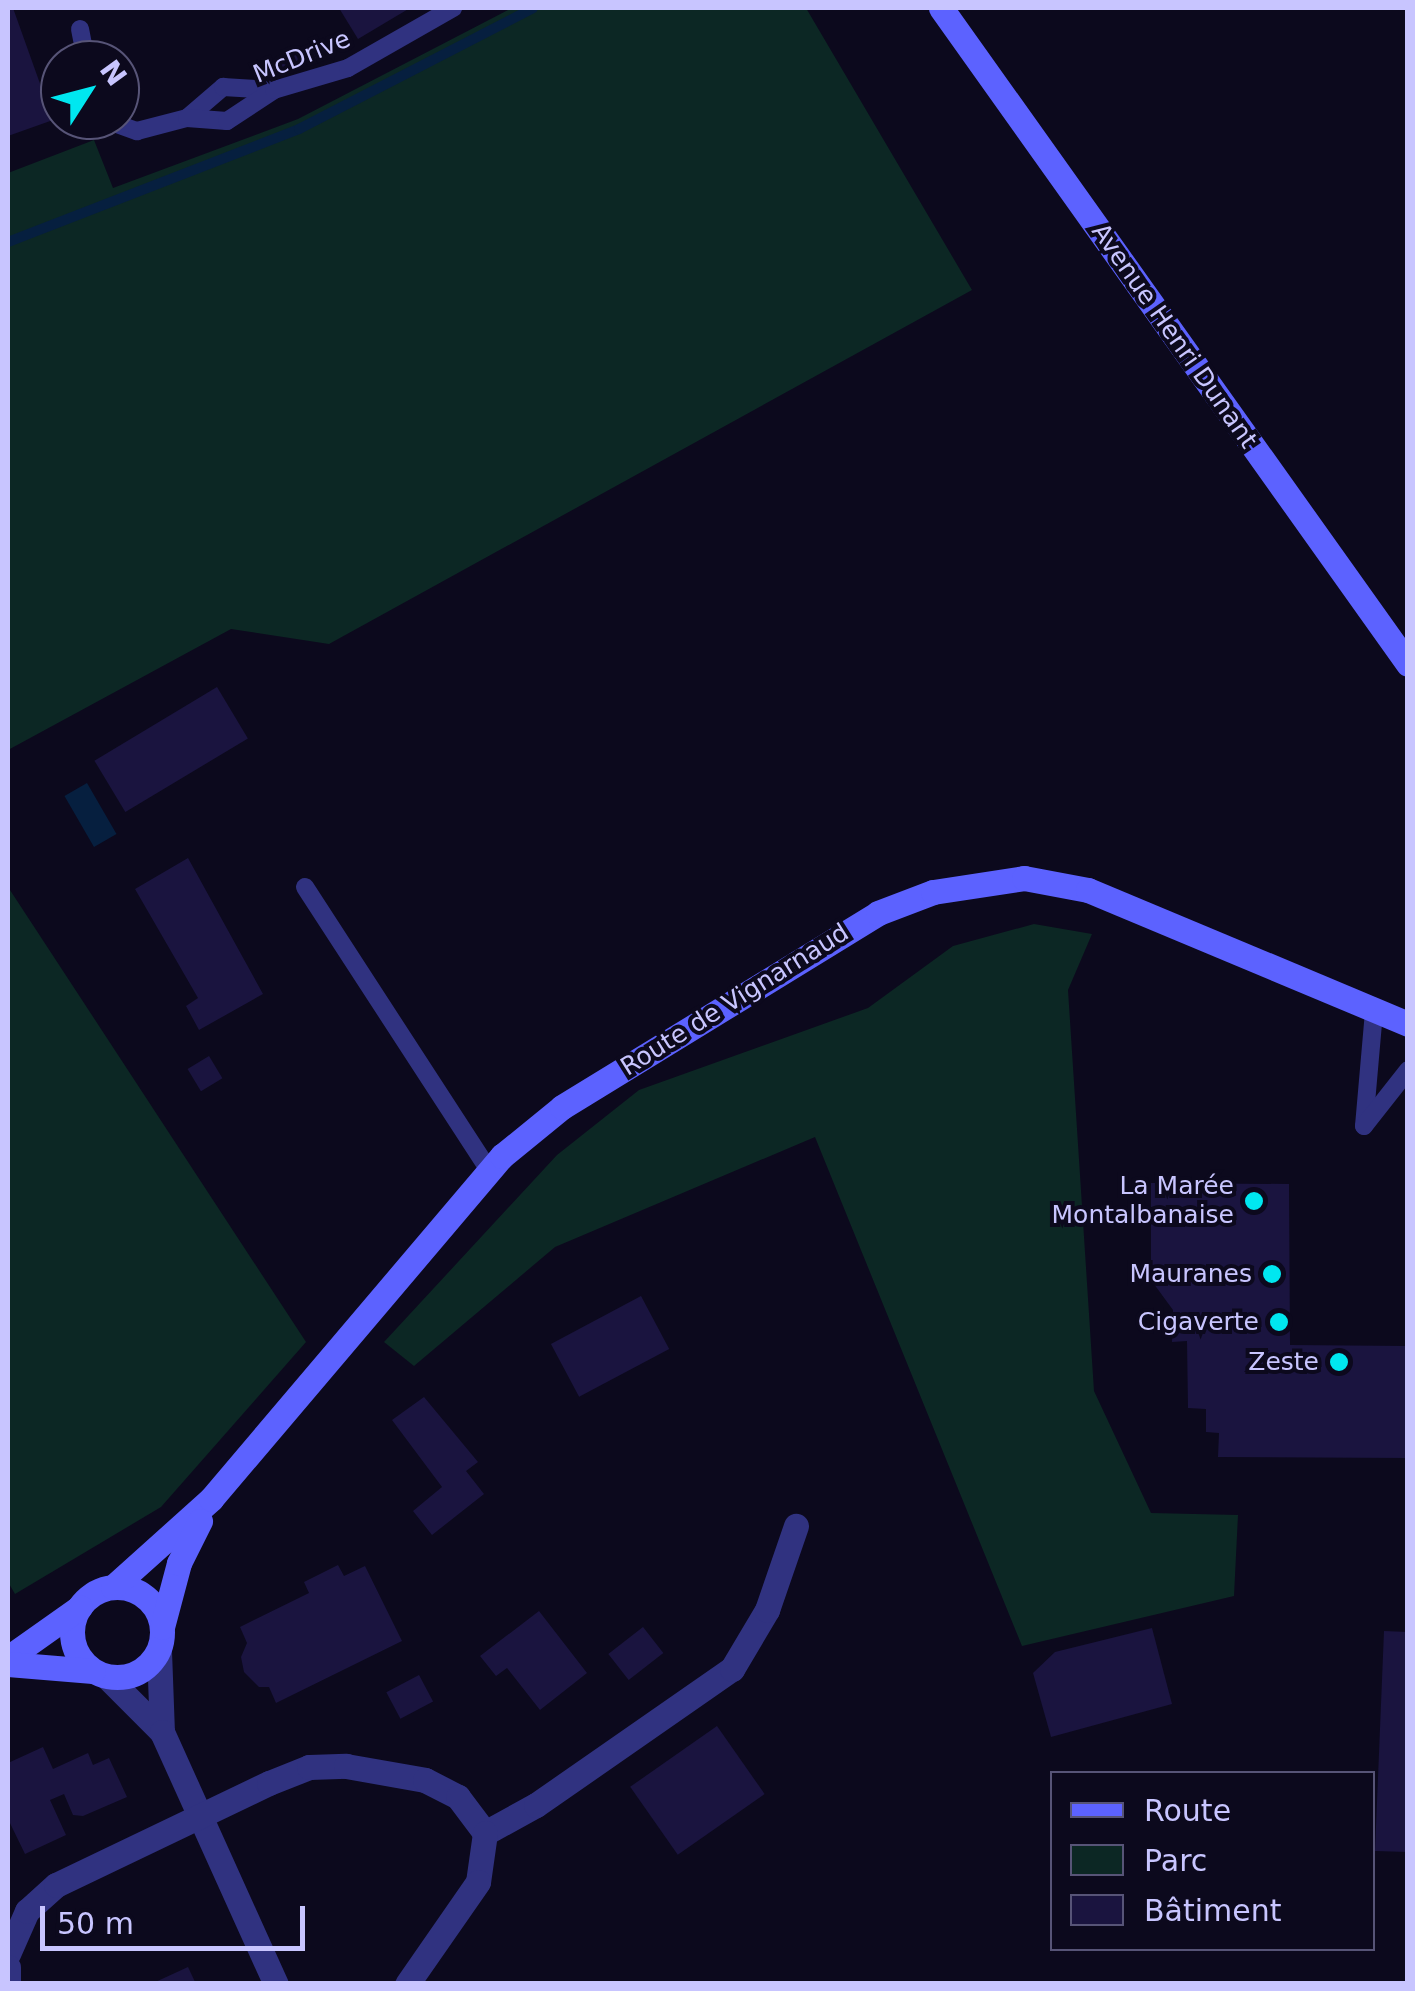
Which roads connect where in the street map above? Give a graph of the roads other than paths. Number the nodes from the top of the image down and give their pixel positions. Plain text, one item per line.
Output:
1 (453, 8) edge
2 (941, 8) edge
3 (80, 30) dead end
4 (82, 40) edge
5 (274, 90) junction
6 (187, 118) junction
7 (140, 130) edge
8 (1408, 664) edge
9 (306, 888) dead end
10 (1374, 1011) junction
11 (1408, 1024) edge
12 (1408, 1070) edge
13 (489, 1170) junction
14 (212, 1499) junction
15 (796, 1526) dead end
16 (113, 1587) junction
17 (80, 1607) junction
18 (160, 1639) junction
19 (8, 1661) edge
20 (99, 1673) junction
21 (162, 1732) junction
22 (200, 1818) junction
23 (485, 1833) junction
24 (8, 1954) edge
25 (8, 1966) edge
26 (8, 1984) edge
27 (276, 1984) edge
28 (407, 1984) edge

1 - 5 lane, McDrive
2 - 8 street, Avenue Henri Dunant
3 - 4 lane
5 - 6 lane, McDrive
5 - 6 lane
6 - 7 lane, McDrive
9 - 13 lane
10 - 11 street, Route de Vignarnaud
10 - 12 lane
10 - 13 street, Route de Vignarnaud
13 - 14 street, Route de Vignarnaud
14 - 16 street, Route de Vignarnaud
14 - 18 street, Route de Vignarnaud
15 - 23 street
16 - 17 street
16 - 18 street
17 - 19 street
17 - 20 street
18 - 20 street
18 - 21 street
19 - 20 street
20 - 21 street
21 - 22 street
22 - 23 street
22 - 24 street
22 - 27 street
23 - 28 street
25 - 26 street

